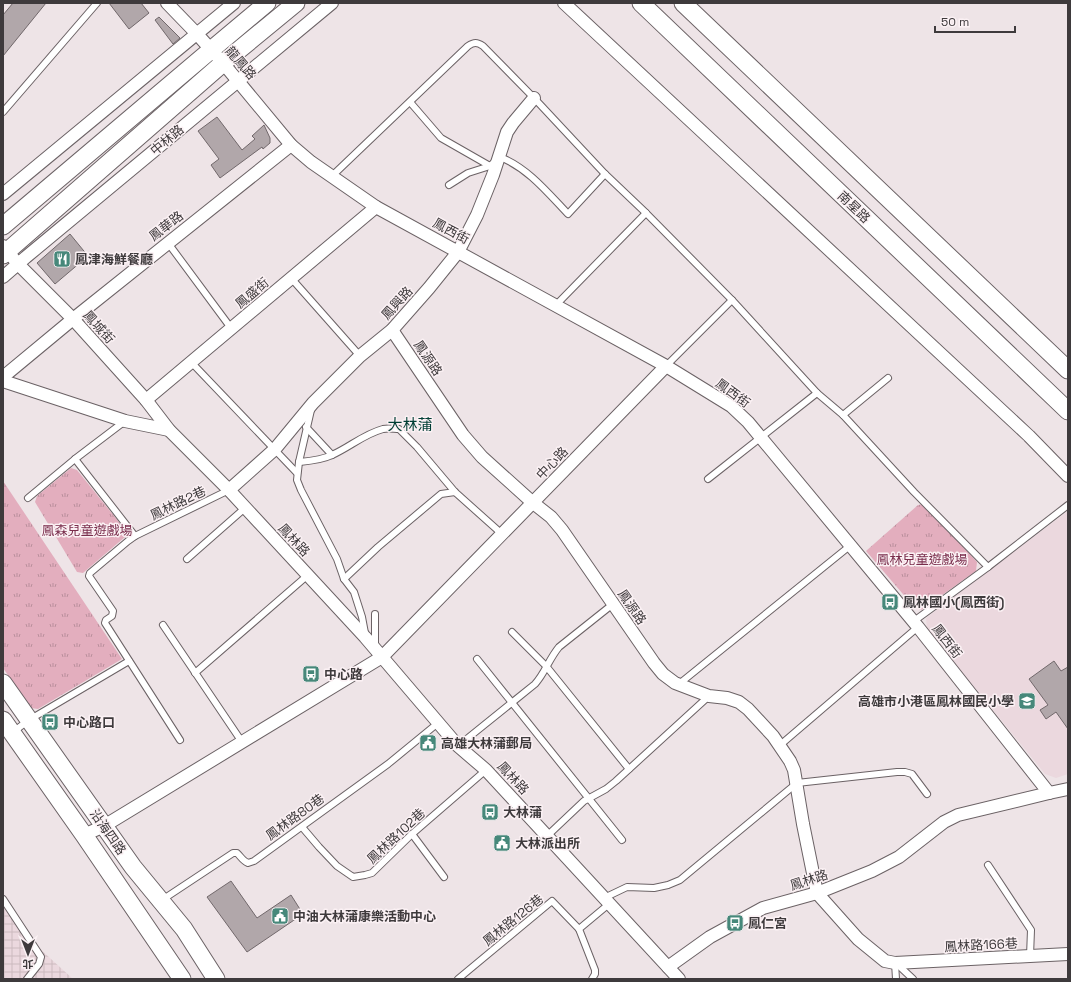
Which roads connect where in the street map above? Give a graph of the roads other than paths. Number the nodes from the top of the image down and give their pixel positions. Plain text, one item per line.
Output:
1 (97, 3) edge
2 (167, 3) edge
3 (234, 3) edge
4 (267, 3) edge
5 (296, 3) edge
6 (332, 3) edge
7 (564, 3) edge
8 (640, 3) edge
9 (683, 3) edge
10 (197, 34) junction
11 (211, 50) junction
12 (223, 63) junction
13 (238, 81) junction
14 (534, 98) junction
15 (410, 102) junction
16 (3, 112) edge
17 (291, 145) junction
18 (500, 157) junction
19 (490, 166) junction
20 (605, 174) junction
21 (332, 176) junction
22 (449, 185) dead end
23 (3, 194) edge
24 (376, 207) junction
25 (646, 213) junction
26 (3, 226) edge
27 (168, 243) junction
28 (458, 252) junction
29 (8, 254) edge
30 (3, 277) edge
31 (291, 278) junction
32 (732, 300) junction
33 (556, 305) junction
34 (73, 319) junction
35 (232, 328) junction
36 (392, 330) junction
37 (360, 356) junction
38 (191, 362) junction
39 (666, 366) junction
40 (1068, 370) edge
41 (3, 377) edge
42 (888, 378) dead end
43 (3, 381) edge
44 (817, 393) junction
45 (146, 400) junction
46 (1068, 410) edge
47 (843, 415) junction
48 (125, 421) junction
49 (303, 423) junction
50 (169, 430) junction
51 (762, 438) junction
52 (275, 449) junction
53 (332, 455) junction
54 (74, 459) junction
55 (299, 462) junction
56 (297, 472) junction
57 (1068, 476) edge
58 (708, 478) dead end
59 (229, 490) junction
60 (455, 492) junction
61 (28, 498) dead end
62 (532, 502) junction
63 (1068, 505) edge
64 (245, 508) junction
65 (502, 534) junction
66 (135, 536) junction
67 (851, 545) junction
68 (187, 559) dead end
69 (988, 567) junction
70 (308, 575) junction
71 (344, 579) junction
72 (613, 604) junction
73 (375, 614) dead end
74 (916, 624) junction
75 (163, 625) dead end
76 (512, 632) dead end
77 (365, 637) junction
78 (378, 653) junction
79 (477, 659) dead end
80 (129, 662) junction
81 (546, 666) junction
82 (195, 673) junction
83 (3, 684) edge
84 (679, 684) junction
85 (709, 696) junction
86 (512, 702) junction
87 (29, 720) junction
88 (438, 722) junction
89 (7, 727) edge
90 (180, 740) dead end
91 (242, 742) junction
92 (458, 746) junction
93 (779, 746) junction
94 (629, 769) junction
95 (486, 770) junction
96 (797, 783) junction
97 (1068, 789) edge
98 (1049, 793) junction
99 (927, 794) dead end
100 (589, 798) junction
101 (104, 826) junction
102 (302, 826) junction
103 (412, 834) junction
104 (84, 835) junction
105 (547, 836) junction
106 (622, 840) dead end
107 (988, 865) dead end
108 (444, 877) dead end
109 (817, 893) junction
110 (3, 899) edge
111 (161, 901) junction
112 (607, 901) junction
113 (579, 929) junction
114 (1068, 954) edge
115 (1030, 956) junction
116 (895, 963) junction
117 (668, 967) junction
118 (27, 979) edge
119 (182, 979) edge
120 (216, 979) edge
121 (458, 979) edge
122 (592, 979) edge
123 (679, 979) edge
124 (896, 979) edge
125 (913, 979) edge

1 - 16 lane
2 - 10 street, 龍鳳路
3 - 10 street
4 - 11 street
5 - 12 street, 中林路
6 - 13 street, 中林路
7 - 57 street
8 - 46 street, 南星路
9 - 40 street
10 - 11 street, 龍鳳路
10 - 23 street
11 - 12 street, 龍鳳路
11 - 26 street
12 - 13 street, 龍鳳路
12 - 29 street, 中林路
13 - 17 street, 龍鳳路
13 - 29 street, 中林路
14 - 15 lane
14 - 18 street, 鳳興路
14 - 20 lane
15 - 19 lane
15 - 21 lane
17 - 21 street, 鳳西街
17 - 27 street, 鳳華路
18 - 19 lane
18 - 20 lane
18 - 28 street, 鳳興路
19 - 22 lane
20 - 25 lane
21 - 24 street, 鳳西街
24 - 28 street, 鳳西街
24 - 31 street, 鳳盛街
25 - 32 lane
25 - 33 lane
27 - 34 street, 鳳華路
27 - 35 lane
28 - 33 street, 鳳西街
28 - 36 street, 鳳興路
29 - 30 street, 中林路
29 - 34 street, 鳳城街
31 - 35 street, 鳳盛街
31 - 37 lane
32 - 39 lane
32 - 44 lane
33 - 39 street, 鳳西街
34 - 41 street, 鳳華路
34 - 45 street, 鳳城街
35 - 38 street, 鳳盛街
36 - 37 street, 鳳興路
36 - 62 street, 鳳源路
37 - 49 street, 鳳興路
38 - 45 street, 鳳盛街
38 - 52 lane
39 - 51 street, 鳳西街
39 - 62 street, 中心路
42 - 47 lane
43 - 48 street
44 - 47 lane
44 - 51 lane
45 - 50 street, 鳳城街
47 - 69 lane
48 - 50 street
48 - 54 lane
49 - 52 street, 鳳興路
49 - 53 lane
49 - 55 lane
50 - 59 street, 鳳林路
51 - 58 lane
51 - 67 street, 鳳西街
52 - 56 lane
52 - 59 street, 鳳興路
53 - 55 lane
53 - 60 lane
54 - 61 lane
54 - 66 lane
55 - 56 lane
56 - 71 lane
59 - 64 street, 鳳林路
59 - 66 lane, 鳳林路2巷
60 - 65 lane
60 - 71 lane
62 - 65 street, 中心路
62 - 72 street, 鳳源路
63 - 69 lane
64 - 68 lane
64 - 70 street, 鳳林路
65 - 78 street, 中心路
66 - 80 lane, 鳳林路2巷
67 - 74 street, 鳳西街
67 - 84 lane
69 - 74 lane
70 - 77 street, 鳳林路
70 - 82 lane
71 - 77 lane
72 - 81 lane
72 - 84 street, 鳳源路
73 - 78 lane
74 - 93 lane
74 - 98 street, 鳳西街
75 - 82 lane
76 - 81 lane
77 - 78 street, 鳳林路
78 - 88 street, 鳳林路
78 - 91 street, 中心路
79 - 86 lane
80 - 87 lane
80 - 90 lane, 鳳林路2巷
81 - 86 lane
81 - 94 lane
82 - 91 lane
83 - 87 street, 沿海四路
84 - 85 street, 鳳源路
85 - 93 street, 鳳源路
85 - 94 lane
86 - 92 lane
86 - 100 lane
87 - 89 lane
87 - 101 street, 沿海四路
88 - 92 street, 鳳林路
88 - 102 lane, 鳳林路80巷
89 - 104 street, 沿海四路
91 - 101 street, 中心路
92 - 95 street, 鳳林路
93 - 96 street, 鳳源路
94 - 100 lane
95 - 103 lane, 鳳林路102巷
95 - 105 street, 鳳林路
96 - 99 lane
96 - 109 street, 鳳源路
96 - 112 lane
97 - 98 street, 鳳林路
98 - 109 street, 鳳林路
100 - 105 lane
100 - 106 lane
101 - 104 street, 中心路
101 - 111 street, 沿海四路
102 - 103 lane, 鳳林路102巷
102 - 111 lane, 鳳林路80巷
103 - 108 lane
104 - 119 street, 沿海四路
105 - 112 street, 鳳林路
107 - 115 lane
109 - 116 street
109 - 117 street, 鳳林路
110 - 118 lane
111 - 120 street, 沿海四路
112 - 113 lane
112 - 117 street, 鳳林路
113 - 121 lane, 鳳林路126巷
113 - 122 lane
114 - 115 street, 鳳林路166巷
115 - 116 street, 鳳林路166巷
116 - 124 lane
116 - 125 lane
117 - 123 street

